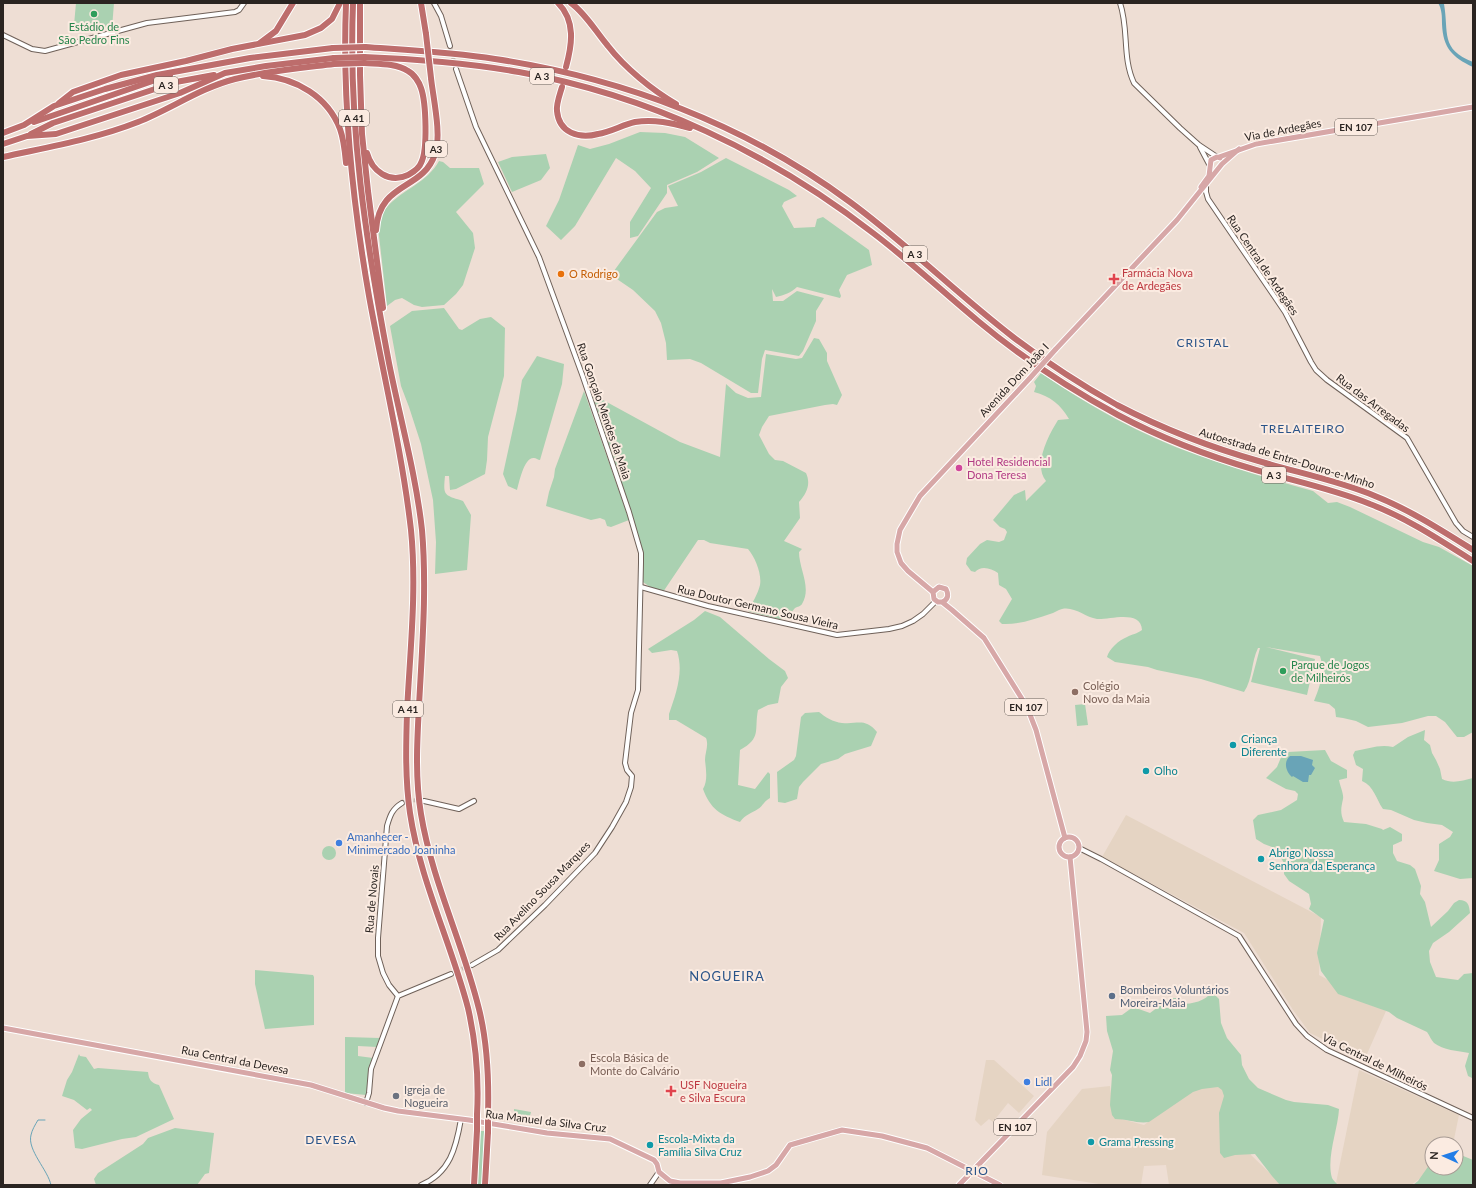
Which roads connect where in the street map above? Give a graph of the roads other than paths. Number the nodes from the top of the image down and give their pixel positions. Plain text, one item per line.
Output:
1 (244, 3) edge
2 (293, 3) edge
3 (340, 3) edge
4 (346, 3) edge
5 (353, 3) edge
6 (360, 3) edge
7 (421, 3) edge
8 (434, 3) edge
9 (558, 3) edge
10 (572, 3) edge
11 (1120, 3) edge
12 (3, 35) edge
13 (256, 45) junction
14 (450, 46) tunnel mouth
15 (364, 60) junction
16 (334, 61) junction
17 (566, 67) dead end
18 (456, 69) tunnel mouth
19 (179, 72) junction
20 (225, 73) junction
21 (248, 76) junction
22 (562, 87) dead end
23 (54, 106) junction
24 (1473, 107) edge
25 (690, 111) junction
26 (24, 125) junction
27 (3, 133) edge
28 (362, 134) junction
29 (712, 134) junction
30 (27, 136) junction
31 (3, 144) edge
32 (1199, 145) junction
33 (1239, 149) junction
34 (3, 157) edge
35 (1218, 157) junction
36 (1209, 165) junction
37 (1220, 166) junction
38 (352, 180) junction
39 (1206, 185) junction
40 (1200, 192) junction
41 (1208, 199) junction
42 (375, 246) junction
43 (383, 330) junction
44 (1301, 344) joint
45 (1473, 537) edge
46 (1473, 550) edge
47 (1473, 561) edge
48 (641, 587) junction
49 (933, 592) junction
50 (936, 601) junction
51 (942, 602) junction
52 (632, 776) joint
53 (424, 801) tunnel mouth
54 (474, 801) dead end
55 (402, 803) dead end
56 (1065, 838) junction
57 (1079, 848) junction
58 (1070, 857) junction
59 (472, 965) tunnel mouth
60 (451, 974) tunnel mouth
61 (398, 996) junction
62 (3, 1028) edge
63 (366, 1103) junction
64 (1473, 1118) edge
65 (461, 1119) junction
66 (973, 1171) junction
67 (659, 1172) junction
68 (421, 1185) edge
69 (474, 1185) edge
70 (485, 1185) edge
71 (650, 1185) edge
72 (959, 1185) edge
73 (1000, 1185) edge

1 - 12 street
2 - 13 highway
3 - 13 highway
4 - 38 highway, A 41
5 - 43 highway, A 41
6 - 28 highway
7 - 42 highway, A3, bridge
8 - 14 street
9 - 17 highway
10 - 25 highway
11 - 32 street
13 - 23 highway
15 - 16 highway, bridge
15 - 28 highway
15 - 29 highway, Autoestrada de Entre-Douro-e-Minho / A 3
16 - 20 highway, A 3
16 - 21 highway
18 - 48 street, Rua Gonçalo Mendes da Maia
19 - 23 highway, Autoestrada de Entre-Douro-e-Minho / A 3
19 - 25 highway, Autoestrada de Entre-Douro-e-Minho / A 3, bridge
19 - 26 highway, A 3
20 - 30 highway, A 3
20 - 30 highway, A 3
21 - 34 highway
21 - 38 highway
22 - 29 highway
23 - 26 highway, Autoestrada de Entre-Douro-e-Minho / A 3
24 - 33 main road, Via de Ardegães / EN 107
25 - 46 highway, Autoestrada de Entre-Douro-e-Minho / A 3
26 - 27 highway, Autoestrada de Entre-Douro-e-Minho / A 3
28 - 42 highway
29 - 47 highway, Autoestrada de Entre-Douro-e-Minho / A 3
30 - 31 highway, A 3
32 - 35 street
32 - 36 street
33 - 35 main road, Via de Ardegães / EN 107
33 - 37 main road, Via de Ardegães / EN 107
35 - 36 main road, EN 107
35 - 37 main road
36 - 37 main road
36 - 40 main road, Avenida Dom João I / EN 107
37 - 39 main road, Avenida Dom João I / EN 107
38 - 69 highway, A 41, bridge
39 - 40 main road, Avenida Dom João I / EN 107
39 - 41 street, Rua Central de Ardegães
40 - 41 street, Rua Central de Ardegães
40 - 49 main road, Avenida Dom João I / EN 107, bridge
41 - 44 street, Rua Central de Ardegães
42 - 43 highway
43 - 70 highway, A 41, bridge
44 - 45 street, Rua das Arregadas
48 - 50 street, Rua Doutor Germano Sousa Vieira
48 - 52 street, Rua Gonçalo Mendes da Maia
49 - 50 main road
49 - 51 main road
50 - 51 main road, EN 107
51 - 56 main road, EN 107
52 - 59 street, Rua Avelino Sousa Marques
53 - 54 street
55 - 61 street, Rua de Novais
56 - 57 main road
56 - 58 main road
57 - 58 main road
57 - 64 street, Via Central de Milheirós
58 - 66 main road, EN 107
60 - 61 street
61 - 63 street
62 - 63 main road, Rua Central da Devesa
63 - 65 main road, Rua Central da Devesa
65 - 67 main road, Rua Manuel da Silva Cruz
65 - 68 street
66 - 67 main road, Rua Manuel da Silva Cruz
66 - 72 main road, EN 107
66 - 73 main road, Rua Manuel da Silva Cruz
67 - 71 street

